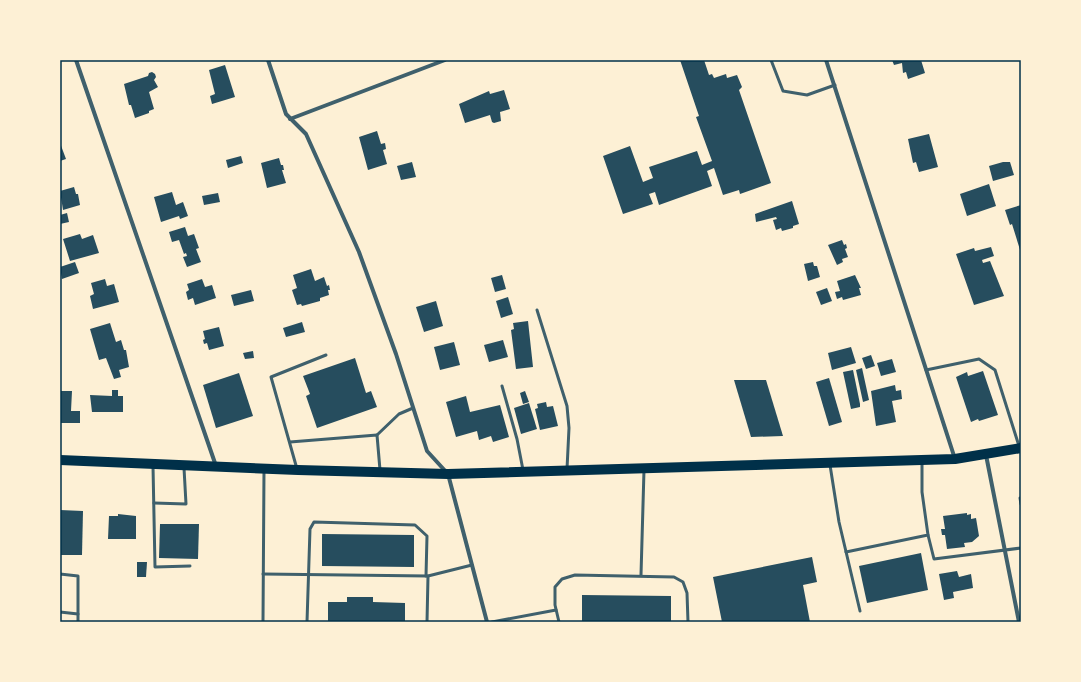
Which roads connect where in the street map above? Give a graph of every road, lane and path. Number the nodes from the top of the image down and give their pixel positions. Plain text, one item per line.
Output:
1 (76, 60) edge
2 (268, 60) edge
3 (445, 60) edge
4 (771, 60) edge
5 (826, 60) edge
6 (439, 61) edge
7 (834, 85) junction
8 (290, 119) junction
9 (537, 310) dead end
10 (326, 356) dead end
11 (926, 370) junction
12 (502, 386) dead end
13 (413, 408) junction
14 (377, 435) junction
15 (290, 442) junction
16 (1020, 448) edge
17 (986, 455) junction
18 (955, 459) junction
19 (60, 460) edge
20 (922, 460) junction
21 (830, 463) junction
22 (153, 464) junction
23 (184, 466) junction
24 (216, 467) junction
25 (264, 468) junction
26 (644, 469) junction
27 (298, 470) junction
28 (567, 471) junction
29 (523, 472) junction
30 (380, 473) junction
31 (448, 474) junction
32 (1020, 498) dead end
33 (154, 503) junction
34 (1021, 504) edge
35 (928, 535) junction
36 (1021, 548) edge
37 (1004, 550) junction
38 (846, 552) junction
39 (472, 565) junction
40 (190, 566) dead end
41 (60, 574) edge
42 (263, 574) junction
43 (308, 575) junction
44 (641, 575) junction
45 (427, 576) junction
46 (556, 610) junction
47 (60, 612) edge
48 (860, 612) dead end
49 (78, 614) junction
50 (78, 622) edge
51 (263, 622) edge
52 (307, 622) edge
53 (427, 622) edge
54 (487, 622) edge
55 (492, 622) edge
56 (559, 622) edge
57 (688, 622) edge
58 (1019, 622) edge

1 - 24 street
2 - 8 street
3 - 6 street
4 - 7 lane
5 - 7 street
6 - 8 street
7 - 11 street
8 - 13 street
9 - 28 lane
10 - 15 lane
11 - 16 lane
11 - 18 street
12 - 29 lane
13 - 14 lane
13 - 31 street
14 - 15 lane
14 - 30 lane
15 - 27 lane
16 - 17 main road
17 - 18 main road
17 - 37 street
18 - 20 main road
19 - 22 main road
20 - 21 main road
20 - 35 lane
21 - 26 main road
21 - 38 lane
22 - 23 main road
22 - 33 lane
23 - 24 main road
23 - 33 lane
24 - 25 main road
25 - 27 main road
25 - 42 lane
26 - 28 main road
26 - 44 lane
27 - 30 main road
28 - 29 main road
29 - 31 main road
30 - 31 main road
31 - 39 street
32 - 34 lane
33 - 40 lane
35 - 37 lane
35 - 38 lane
36 - 37 lane
37 - 58 street
38 - 48 lane
39 - 45 lane
39 - 54 street
41 - 49 lane
42 - 43 lane
42 - 51 lane
43 - 45 lane
43 - 45 lane
43 - 52 lane
44 - 46 lane
44 - 57 lane
45 - 53 lane
46 - 55 lane
46 - 56 lane
47 - 49 lane
49 - 50 lane

